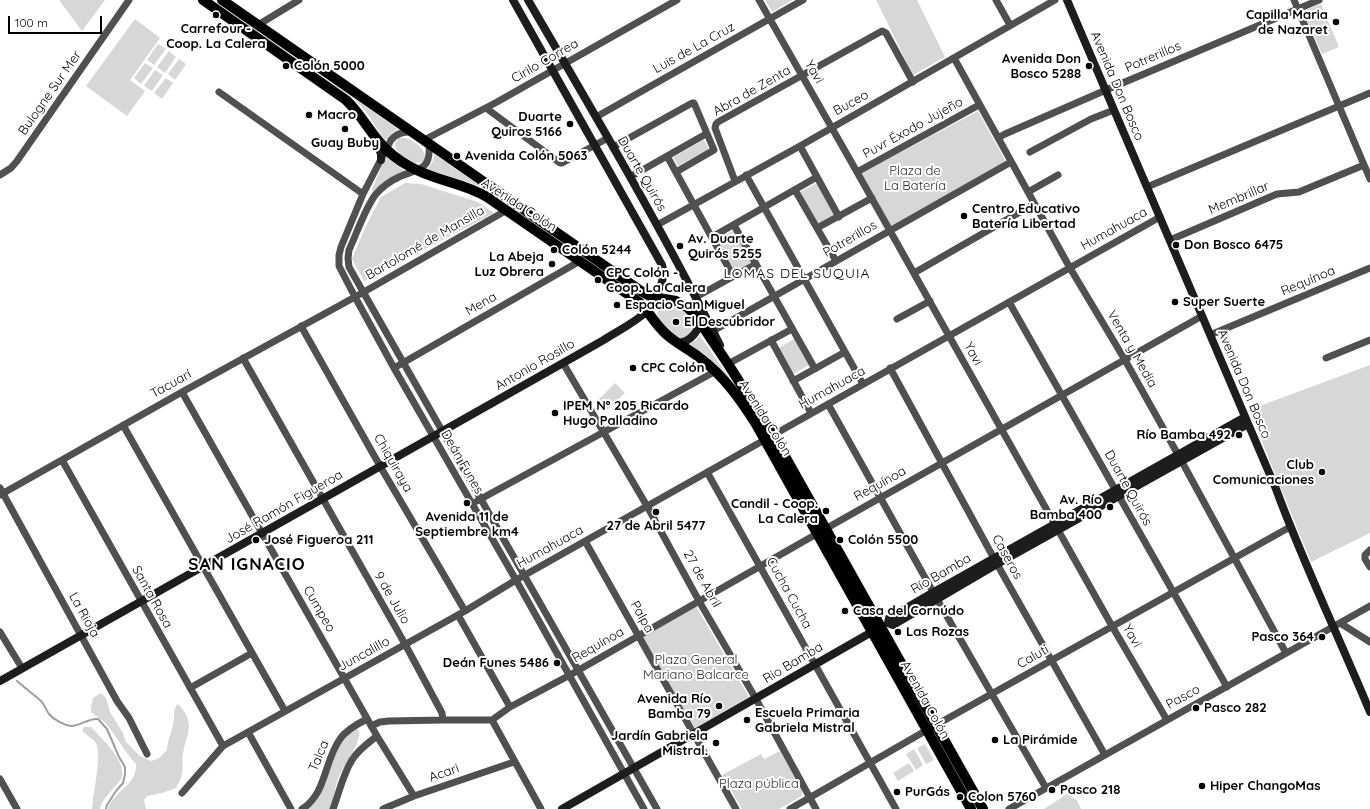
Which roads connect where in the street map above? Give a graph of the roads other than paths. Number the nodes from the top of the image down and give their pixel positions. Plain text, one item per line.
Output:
1 (129, 0) edge
2 (203, 0) edge
3 (222, 0) edge
4 (300, 0) edge
5 (513, 0) edge
6 (528, 0) edge
7 (677, 0) edge
8 (759, 0) edge
9 (803, 0) edge
10 (996, 0) edge
11 (1055, 0) edge
12 (1068, 0) edge
13 (1294, 0) edge
14 (1319, 0) edge
15 (1298, 9) junction
16 (770, 19) junction
17 (258, 25) junction
18 (1010, 25) junction
19 (954, 58) junction
20 (565, 64) junction
21 (553, 70) junction
22 (803, 76) junction
23 (913, 82) junction
24 (1106, 90) junction
25 (219, 92) dead end
26 (1370, 92) edge
27 (979, 105) junction
28 (1340, 105) junction
29 (486, 108) junction
30 (1114, 110) junction
31 (596, 117) junction
32 (832, 128) junction
33 (411, 132) junction
34 (374, 134) junction
35 (706, 134) junction
36 (608, 138) junction
37 (998, 138) junction
38 (426, 142) junction
39 (595, 146) junction
40 (800, 146) junction
41 (613, 147) junction
42 (386, 150) junction
43 (1030, 152) dead end
44 (667, 156) junction
45 (381, 160) junction
46 (1011, 162) junction
47 (1364, 165) junction
48 (417, 171) junction
49 (676, 172) junction
50 (857, 172) junction
51 (746, 175) junction
52 (1058, 175) dead end
53 (0, 176) edge
54 (630, 177) junction
55 (817, 177) junction
56 (1370, 180) edge
57 (735, 181) junction
58 (1147, 187) junction
59 (794, 190) junction
60 (1028, 192) junction
61 (363, 194) junction
62 (872, 198) junction
63 (693, 204) junction
64 (1034, 204) junction
65 (764, 207) junction
66 (507, 210) junction
67 (838, 217) junction
68 (1160, 217) junction
69 (657, 225) junction
70 (734, 225) junction
71 (817, 228) junction
72 (890, 230) junction
73 (712, 237) junction
74 (1170, 240) junction
75 (580, 261) junction
76 (836, 261) junction
77 (756, 264) junction
78 (1070, 268) junction
79 (1370, 268) edge
80 (914, 273) junction
81 (733, 276) junction
82 (804, 279) junction
83 (363, 292) junction
84 (774, 296) junction
85 (355, 297) junction
86 (696, 297) junction
87 (656, 298) junction
88 (930, 301) junction
89 (1009, 302) junction
90 (647, 311) junction
91 (1202, 316) junction
92 (702, 319) junction
93 (897, 319) dead end
94 (301, 326) junction
95 (792, 328) junction
96 (713, 331) junction
97 (1210, 334) junction
98 (949, 335) junction
99 (771, 340) junction
100 (1370, 340) edge
101 (678, 343) junction
102 (845, 352) junction
103 (243, 358) junction
104 (1326, 358) dead end
105 (1125, 360) junction
106 (404, 363) junction
107 (563, 363) junction
108 (728, 364) junction
109 (394, 368) junction
110 (890, 368) junction
111 (815, 369) junction
112 (716, 371) junction
113 (793, 381) junction
114 (863, 384) junction
115 (182, 392) junction
116 (1061, 396) junction
117 (828, 404) junction
118 (811, 413) junction
119 (1246, 420) junction
120 (123, 425) junction
121 (1002, 430) junction
122 (443, 432) junction
123 (603, 432) junction
124 (433, 437) junction
125 (769, 437) junction
126 (1180, 457) junction
127 (62, 460) junction
128 (942, 464) junction
129 (380, 466) junction
130 (707, 472) junction
131 (1, 492) edge
132 (1118, 493) junction
133 (881, 497) junction
134 (322, 498) junction
135 (481, 499) junction
136 (471, 504) junction
137 (647, 506) junction
138 (1057, 526) junction
139 (1290, 527) junction
140 (822, 531) junction
141 (262, 532) junction
142 (585, 540) junction
143 (1370, 550) edge
144 (1234, 557) junction
145 (996, 561) junction
146 (203, 567) junction
147 (760, 567) junction
148 (1370, 567) edge
149 (524, 575) junction
150 (516, 580) junction
151 (1172, 592) junction
152 (936, 595) junction
153 (700, 601) junction
154 (141, 602) junction
155 (1370, 606) edge
156 (462, 613) junction
157 (1340, 623) junction
158 (1112, 626) junction
159 (880, 627) junction
160 (1332, 627) junction
161 (0, 632) edge
162 (81, 634) junction
163 (638, 635) junction
164 (1370, 642) edge
165 (405, 644) junction
166 (252, 653) junction
167 (1286, 653) junction
168 (1051, 660) junction
169 (815, 664) junction
170 (22, 668) junction
171 (578, 670) junction
172 (570, 675) junction
173 (344, 678) junction
174 (0, 681) edge
175 (1227, 687) junction
176 (190, 688) junction
177 (992, 694) junction
178 (1367, 696) edge
179 (756, 699) junction
180 (510, 707) junction
181 (286, 711) junction
182 (1370, 712) edge
183 (367, 719) junction
184 (443, 720) junction
185 (492, 720) junction
186 (1167, 720) junction
187 (371, 726) junction
188 (931, 727) junction
189 (248, 732) junction
190 (694, 734) junction
191 (377, 736) junction
192 (223, 746) junction
193 (147, 754) dead end
194 (1105, 755) junction
195 (514, 762) junction
196 (870, 763) junction
197 (634, 768) junction
198 (624, 774) junction
199 (0, 779) edge
200 (1046, 788) junction
201 (182, 793) dead end
202 (414, 796) junction
203 (810, 797) junction
204 (17, 809) edge
205 (291, 809) edge
206 (302, 809) edge
207 (333, 809) edge
208 (383, 809) edge
209 (541, 809) edge
210 (563, 809) edge
211 (644, 809) edge
212 (657, 809) edge
213 (736, 809) edge
214 (790, 809) edge
215 (816, 809) edge
216 (896, 809) edge
217 (971, 809) edge
218 (983, 809) edge
219 (1009, 809) edge

1 - 53 street, Bulogne Sur Mer
2 - 34 main road, Avenida Colón
3 - 17 main road, Avenida Colón
4 - 17 street
5 - 21 main road, Duarte Quirós
6 - 20 main road, Duarte Quirós
7 - 20 street, Cirilo Correa
8 - 16 street, Yavi
9 - 16 street, Luis de La Cruz
10 - 18 street
11 - 18 street, Buceo
12 - 24 main road, Avenida Don Bosco
13 - 15 street
14 - 15 street, Potrerillos
15 - 24 street, Potrerillos
15 - 28 street
16 - 22 street, Yavi
16 - 31 street, Luis de La Cruz
17 - 33 main road, Avenida Colón
18 - 19 street, Buceo
19 - 23 street, Buceo
19 - 27 street, Venta y Media
20 - 21 street, Cirilo Correa
20 - 31 main road, Duarte Quirós
21 - 29 street, Cirilo Correa
21 - 39 main road, Duarte Quirós
22 - 23 street, Abra de Zenta
22 - 32 street, Yavi
22 - 57 street, Abra de Zenta
23 - 32 street, Buceo
24 - 30 main road, Avenida Don Bosco
24 - 37 street, Potrerillos
25 - 61 street
26 - 28 street, Humahuaca
27 - 37 street, Venta y Media
27 - 50 street, Puvr Éxodo Jujeño
28 - 47 street
28 - 58 street, Humahuaca
29 - 38 street, Cirilo Correa
29 - 39 street
30 - 43 street
30 - 58 main road, Avenida Don Bosco
31 - 36 main road, Duarte Quirós
32 - 40 street, Buceo
32 - 50 street, Yavi
33 - 38 main road, Avenida Colón
33 - 42 street, Deán Funes
34 - 42 main road, Avenida Colón
34 - 45 main road
35 - 41 street
35 - 44 street
35 - 49 street
36 - 39 street
36 - 41 main road, Duarte Quirós
37 - 46 street, Venta y Media
38 - 48 street
38 - 87 main road, Avenida Colón
39 - 87 main road, Duarte Quirós
40 - 51 street, Buceo
40 - 55 street
41 - 54 main road, Duarte Quirós
42 - 45 street, Deán Funes
42 - 48 main road, Avenida Colón
44 - 49 street
44 - 54 street
45 - 61 street, Deán Funes
46 - 60 street, Venta y Media
46 - 72 street, Potrerillos
47 - 56 street
47 - 74 street, Membrillar
48 - 66 main road, Avenida Colón
48 - 83 street, Deán Funes
49 - 63 street
50 - 62 street, Yavi
51 - 57 street, Buceo
51 - 65 street
52 - 60 street
54 - 69 main road, Duarte Quirós
55 - 59 street
55 - 67 street
57 - 63 street, Buceo
58 - 68 main road, Avenida Don Bosco
59 - 65 street
59 - 71 street
60 - 64 street, Venta y Media
61 - 85 street, Deán Funes
62 - 67 street
62 - 72 street, Yavi
63 - 69 street, Buceo
63 - 73 street
64 - 78 street, Venta y Media
64 - 80 street
65 - 70 street
65 - 82 street
66 - 75 main road, Avenida Colón
66 - 83 street, Bartolomé de Mansilla
67 - 71 street
68 - 74 main road, Avenida Don Bosco
68 - 78 street, Humahuaca
69 - 86 main road, Duarte Quirós
70 - 73 street
70 - 77 street
71 - 76 street
72 - 76 street, Potrerillos
72 - 80 street, Yavi
73 - 81 street
74 - 91 main road, Avenida Don Bosco
75 - 90 main road, Avenida Colón
75 - 106 street, Mena
76 - 82 street, Potrerillos
77 - 81 street
77 - 84 street
78 - 89 street, Humahuaca
78 - 105 street, Venta y Media
79 - 97 street, Requínoa
80 - 88 street, Yavi
81 - 86 street
82 - 84 street, Potrerillos
82 - 102 street
83 - 85 street, Bartolomé de Mansilla
83 - 106 street, Deán Funes
84 - 95 street
84 - 96 street, Potrerillos
85 - 94 street, Tacuarí
85 - 109 street, Deán Funes
86 - 92 main road, Duarte Quirós
87 - 90 main road, Duarte Quirós
87 - 92 main road, Avenida Colón
88 - 93 street
88 - 98 street, Yavi
89 - 98 street, Humahuaca
89 - 116 street, Duarte Quirós
90 - 101 main road, Avenida Colón
90 - 107 main road, Antonio Rosillo
91 - 97 main road, Avenida Don Bosco
91 - 105 street, Requínoa
92 - 96 main road, Duarte Quirós
92 - 101 main road
92 - 108 main road, Avenida Colón
94 - 103 street, Tacuarí
94 - 129 street, Chiquiraya
95 - 99 street
95 - 111 street
96 - 108 main road, Duarte Quirós
97 - 119 main road, Avenida Don Bosco
98 - 110 street, Humahuaca
98 - 121 street, Yavi
99 - 108 street
99 - 113 street
100 - 104 street
101 - 112 main road, Avenida Colón
102 - 111 street
102 - 114 street
103 - 115 street, Tacuarí
103 - 134 street, 9 de Julio
105 - 116 street, Requínoa
105 - 126 street, Venta y Media
106 - 109 street, Mena
106 - 122 street, Deán Funes
107 - 122 main road, Antonio Rosillo
107 - 123 street, 27 de Abril
108 - 125 main road, Avenida Colón
109 - 124 street, Deán Funes
110 - 114 street, Humahuaca
110 - 128 street, Caseros
111 - 113 street
112 - 123 street
112 - 125 main road, Avenida Colón
113 - 118 street
114 - 117 street, Humahuaca
115 - 120 street, Tacuarí
115 - 141 street, Cumpeo
116 - 121 street, Requínoa
116 - 132 street, Duarte Quirós
117 - 118 street, Humahuaca
117 - 133 street
118 - 125 street, Humahuaca
119 - 126 main road, Río Bamba
119 - 139 main road, Avenida Don Bosco
120 - 127 street, Tacuarí
120 - 146 street
121 - 128 street, Requínoa
121 - 138 street, Yavi
122 - 124 main road, Antonio Rosillo
122 - 135 street, Deán Funes
123 - 135 street
123 - 137 street, 27 de Abril
124 - 129 main road, José Ramón Figueroa
124 - 136 street, Deán Funes
125 - 130 street, Humahuaca
125 - 140 main road, Avenida Colón
126 - 132 main road, Río Bamba
126 - 144 street, Venta y Media
127 - 131 street, Tacuarí
127 - 154 street, Santa Rosa
128 - 133 street, Requínoa
128 - 145 street, Caseros
129 - 134 main road, José Ramón Figueroa
129 - 156 street, Chiquiraya
130 - 137 street, Humahuaca
130 - 147 street, Cucha Cucha
131 - 162 street, La Rioja
132 - 138 main road, Río Bamba
132 - 151 street, Duarte Quirós
133 - 140 street, Requínoa
133 - 152 street
134 - 141 main road, José Ramón Figueroa
134 - 165 street, 9 de Julio
135 - 136 street
135 - 149 street, Deán Funes
136 - 150 street, Deán Funes
137 - 142 street, Humahuaca
137 - 153 street, 27 de Abril
138 - 145 main road, Río Bamba
138 - 158 street, Yavi
139 - 144 street, Caluti
139 - 160 main road, Avenida Don Bosco
140 - 147 street, Requínoa
140 - 159 main road, Avenida Colón
141 - 146 main road, José Ramón Figueroa
141 - 173 street, Cumpeo
142 - 149 street, Humahuaca
142 - 163 street, Palpa
143 - 148 street
144 - 151 street, Caluti
144 - 167 street, Venta y Media
145 - 152 main road, Río Bamba
145 - 168 street, Caseros
146 - 154 main road, José Ramón Figueroa
146 - 166 street
147 - 153 street, Requínoa
147 - 169 street, Cucha Cucha
149 - 150 street, Humahuaca
149 - 171 street, Deán Funes
150 - 156 street, Juncalillo
150 - 172 street, Deán Funes
151 - 158 street, Caluti
151 - 175 street, Duarte Quirós
152 - 159 main road, Río Bamba
152 - 177 street
153 - 163 street, Requínoa
153 - 179 street, 27 de Abril
154 - 162 main road, José Ramón Figueroa
154 - 176 street, Santa Rosa
155 - 157 street, Pasco
156 - 165 street, Juncalillo
156 - 180 street, Chiquiraya
157 - 160 street, Pasco
157 - 164 street
158 - 168 street, Caluti
158 - 186 street, Yavi
159 - 169 main road, Rio Bamba
159 - 188 main road, Avenida Colón
160 - 167 street, Pasco
160 - 178 main road, Avenida Don Bosco
161 - 170 street
162 - 170 main road, José Ramón Figueroa
162 - 193 street, La Rioja
163 - 171 street, Requínoa
163 - 190 street, Palpa
165 - 173 street, Juncalillo
165 - 184 street, 9 de Julio
166 - 176 street
166 - 181 street
167 - 175 street, Pasco
168 - 177 street, Caluti
168 - 194 street, Caseros
169 - 179 main road, Rio Bamba
169 - 196 street, Cucha Cucha
170 - 174 main road, José Ramón Figueroa
171 - 172 street, Requínoa
171 - 197 street, Deán Funes
172 - 180 street
172 - 198 street, Deán Funes
173 - 181 street, Juncalillo
173 - 183 street, Cumpeo
175 - 186 street, Pasco
176 - 192 street, Santa Rosa
177 - 188 street, Caluti
177 - 200 street
178 - 182 main road, Avenida Don Bosco
179 - 190 main road, Rio Bamba
179 - 203 street, 27 de Abril
180 - 185 street
181 - 189 street, Juncalillo
183 - 187 street, Cumpeo
183 - 206 street, Talca
184 - 185 street
184 - 187 street
185 - 195 street
186 - 194 street, Pasco
187 - 191 street, Cumpeo
188 - 196 street, Caluti
188 - 217 main road, Avenida Colón
188 - 218 main road, Avenida Colón
189 - 192 street, Juncalillo
189 - 205 street
190 - 197 main road, Rio Bamba
190 - 213 street, Palpa
191 - 202 street, Cumpeo
191 - 207 street
192 - 201 street, Juncalillo
194 - 200 street, Pasco
195 - 202 street, Acari
195 - 209 street
196 - 203 street, Caluti
196 - 216 street, Cucha Cucha
197 - 198 main road, Rio Bamba
197 - 212 street, Deán Funes
198 - 210 main road, Rio Bamba
198 - 211 street, Deán Funes
199 - 204 street
200 - 219 street, Pasco
202 - 208 street, Acari
203 - 214 street, Caluti
203 - 215 street, 27 de Abril

